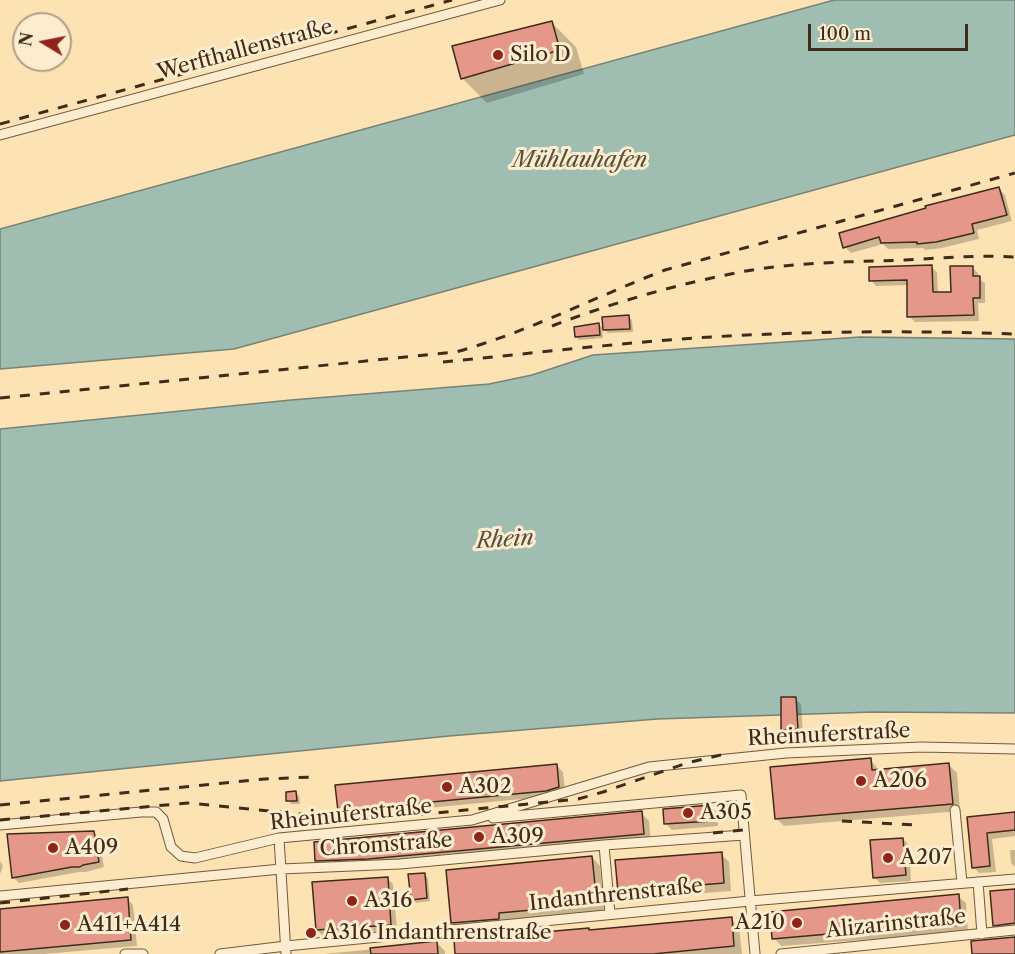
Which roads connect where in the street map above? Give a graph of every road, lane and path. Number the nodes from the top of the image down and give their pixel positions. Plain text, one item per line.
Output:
1 (500, 0) edge
2 (0, 135) edge
3 (1015, 749) edge
4 (955, 810) dead end
5 (472, 820) junction
6 (0, 825) edge
7 (744, 835) junction
8 (279, 838) junction
9 (604, 845) junction
10 (281, 869) junction
11 (1015, 879) edge
12 (978, 882) junction
13 (962, 883) junction
14 (0, 896) edge
15 (750, 901) junction
16 (610, 914) junction
17 (1015, 930) edge
18 (982, 934) junction
19 (286, 950) edge
20 (124, 954) edge
21 (144, 954) edge
22 (220, 954) edge
23 (755, 954) edge
24 (781, 954) edge

1 - 2 street, Werfthallenstraße
3 - 5 street, Rheinuferstraße
4 - 13 street
5 - 7 street
5 - 8 street, Rheinuferstraße
6 - 8 street, Rheinuferstraße
7 - 9 street, Chromstraße
7 - 15 street
8 - 10 street
9 - 10 street, Chromstraße
9 - 16 street
10 - 14 street, Chromstraße
10 - 19 street
11 - 12 street, Indanthrenstraße
12 - 13 street, Indanthrenstraße
12 - 18 street
13 - 15 street, Indanthrenstraße
15 - 16 street, Indanthrenstraße
15 - 23 street
16 - 19 street, Indanthrenstraße
17 - 18 street, Alizarinstraße
18 - 24 street, Alizarinstraße
19 - 22 street, Indanthrenstraße
20 - 21 street

